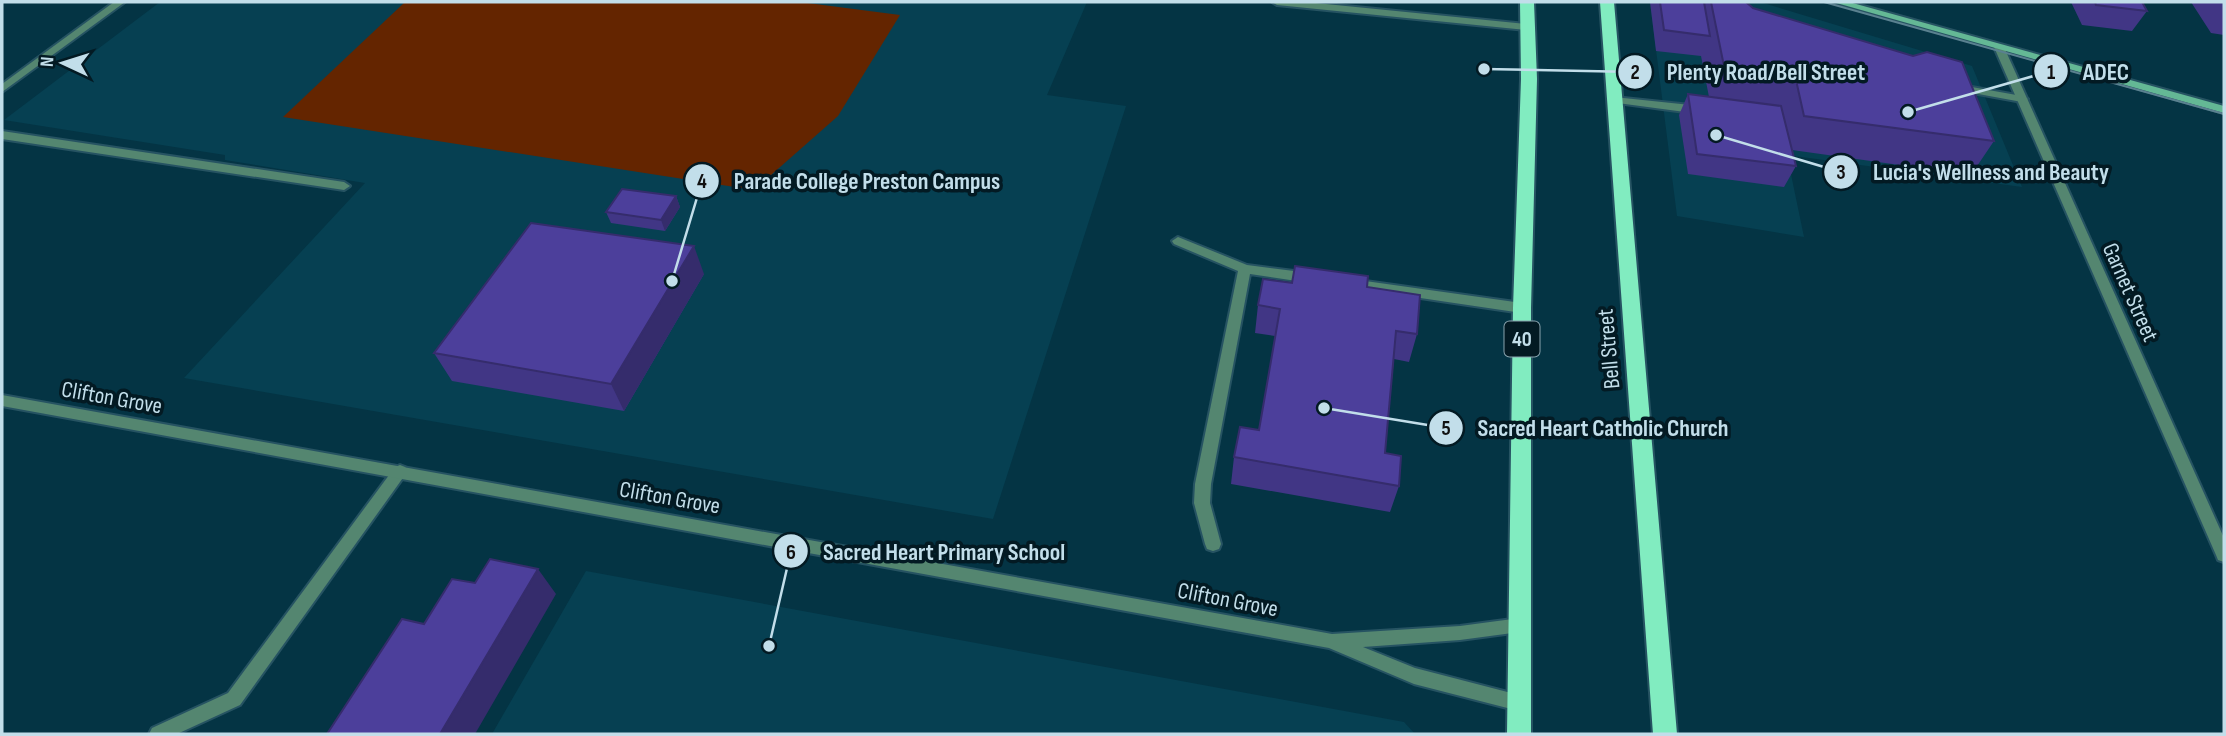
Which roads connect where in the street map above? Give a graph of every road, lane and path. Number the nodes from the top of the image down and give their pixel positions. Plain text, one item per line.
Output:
1 (120, 2) edge
2 (1277, 2) edge
3 (1527, 2) edge
4 (1607, 2) edge
5 (1839, 2) edge
6 (1310, 4) edge
7 (1527, 27) junction
8 (1999, 47) junction
9 (1942, 84) edge
10 (2, 89) edge
11 (2022, 99) junction
12 (1614, 100) junction
13 (2224, 110) edge
14 (1708, 111) edge
15 (2, 135) edge
16 (344, 187) dead end
17 (1178, 241) dead end
18 (1245, 269) junction
19 (1522, 308) junction
20 (2, 401) edge
21 (400, 471) junction
22 (1213, 544) dead end
23 (2224, 555) edge
24 (1520, 625) junction
25 (1330, 641) junction
26 (1519, 703) junction
27 (158, 734) edge
28 (1519, 734) edge
29 (1665, 734) edge

1 - 10 street
2 - 6 street
3 - 7 highway, 40
4 - 12 highway, Bell Street
5 - 8 main road
6 - 7 street
7 - 19 highway, 40
8 - 11 street, Garnet Street
8 - 13 main road
9 - 11 street
11 - 23 street, Garnet Street
12 - 14 street
12 - 29 highway, Bell Street
15 - 16 street
17 - 18 street
18 - 19 street
18 - 22 street
19 - 24 highway, 40
20 - 21 street, Clifton Grove
21 - 25 street, Clifton Grove
21 - 27 street
24 - 25 street, Clifton Grove
24 - 26 highway, 40
25 - 26 street, Clifton Grove
26 - 28 highway, 40

